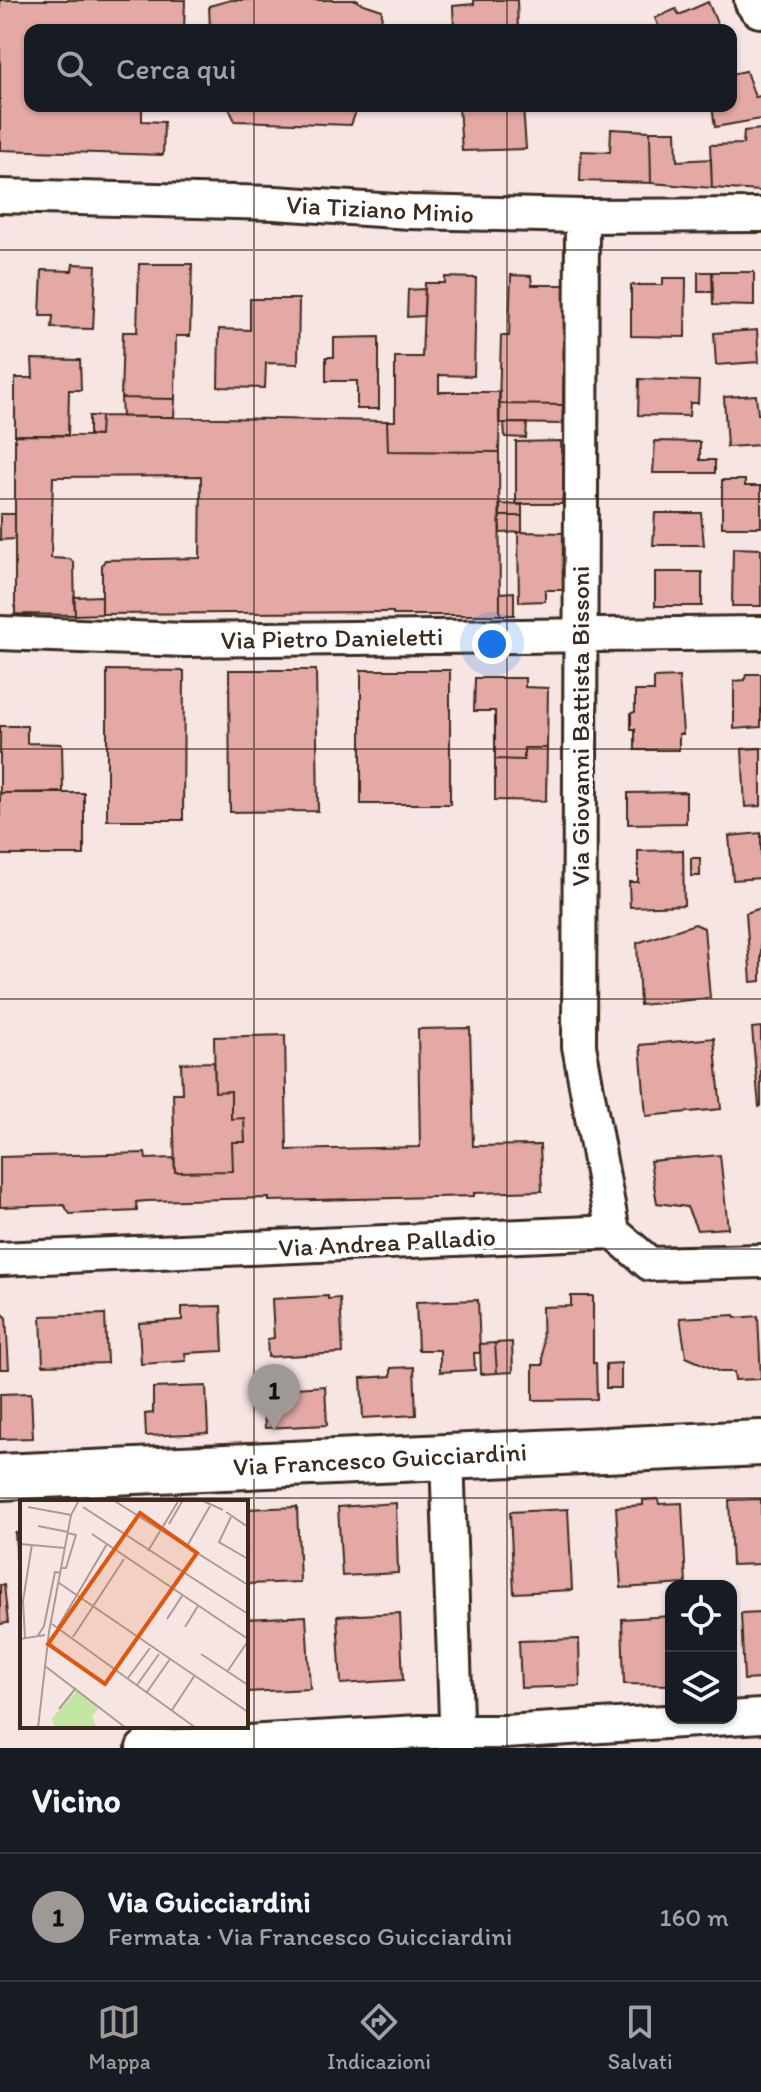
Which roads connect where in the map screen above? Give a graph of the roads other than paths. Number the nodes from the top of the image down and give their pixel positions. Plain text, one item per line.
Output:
1 (757, 0) edge
2 (761, 5) edge
3 (0, 196) edge
4 (761, 215) edge
5 (582, 216) junction
6 (0, 633) edge
7 (761, 633) edge
8 (580, 635) junction
9 (613, 1232) junction
10 (0, 1259) edge
11 (761, 1261) edge
12 (761, 1443) edge
13 (447, 1456) junction
14 (0, 1477) edge
15 (761, 1716) edge
16 (420, 1740) edge
17 (456, 1741) edge
18 (143, 1748) edge

1 - 2 street
3 - 5 street, Via Tiziano Minio
4 - 5 street, Via Tiziano Minio
5 - 8 street, Via Giovanni Battista Bissoni
6 - 8 street, Via Pietro Danieletti
7 - 8 street, Via Pietro Danieletti
8 - 9 street, Via Giovanni Battista Bissoni
9 - 10 street, Via Andrea Palladio
9 - 11 street
12 - 13 street, Via Francesco Guicciardini
13 - 14 street, Via Francesco Guicciardini
13 - 17 street
15 - 17 street
16 - 17 street
16 - 18 street

